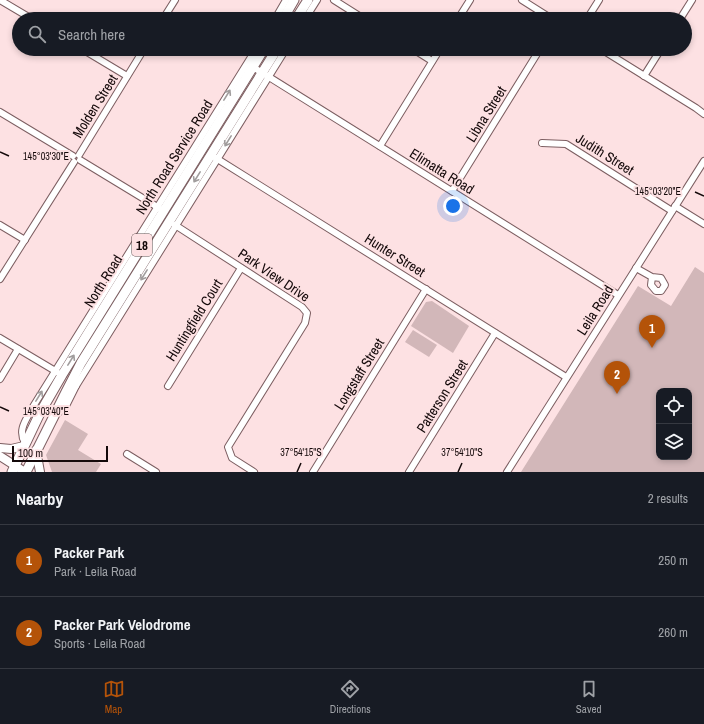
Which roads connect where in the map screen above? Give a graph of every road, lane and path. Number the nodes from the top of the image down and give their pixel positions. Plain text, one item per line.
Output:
1 (0, 0) edge
2 (175, 0) edge
3 (286, 0) edge
4 (294, 0) edge
5 (308, 0) edge
6 (317, 0) edge
7 (334, 0) edge
8 (470, 0) edge
9 (522, 0) edge
10 (599, 0) edge
11 (692, 0) edge
12 (20, 12) edge
13 (167, 12) edge
14 (279, 12) edge
15 (287, 12) edge
16 (300, 12) edge
17 (309, 12) edge
18 (353, 12) edge
19 (462, 12) edge
20 (541, 12) edge
21 (591, 12) edge
22 (684, 12) edge
23 (94, 56) edge
24 (140, 56) edge
25 (252, 56) edge
26 (260, 56) edge
27 (274, 56) edge
28 (280, 56) edge
29 (424, 56) edge
30 (435, 56) edge
31 (536, 56) edge
32 (612, 56) edge
33 (657, 56) edge
34 (432, 61) junction
35 (253, 67) junction
36 (265, 75) junction
37 (127, 76) junction
38 (644, 76) junction
39 (0, 112) edge
40 (704, 112) edge
41 (542, 143) dead end
42 (380, 146) junction
43 (214, 157) junction
44 (76, 158) junction
45 (704, 160) edge
46 (452, 191) junction
47 (160, 208) junction
48 (674, 209) junction
49 (173, 215) junction
50 (704, 224) edge
51 (0, 225) edge
52 (176, 225) junction
53 (25, 240) junction
54 (241, 268) junction
55 (636, 268) junction
56 (652, 277) dead end
57 (0, 280) edge
58 (426, 289) junction
59 (618, 295) junction
60 (495, 333) junction
61 (0, 338) edge
62 (18, 349) junction
63 (58, 373) junction
64 (566, 377) junction
65 (0, 379) edge
66 (76, 386) junction
67 (168, 386) dead end
68 (66, 392) junction
69 (54, 416) junction
70 (25, 445) junction
71 (0, 448) edge
72 (36, 450) junction
73 (127, 454) dead end
74 (0, 456) edge
75 (13, 469) edge
76 (26, 472) edge
77 (40, 472) edge
78 (156, 472) edge
79 (254, 472) edge
80 (313, 472) edge
81 (409, 472) edge
82 (507, 472) edge

1 - 12 street
2 - 13 street
3 - 14 street
4 - 15 highway
5 - 16 highway
6 - 17 street
7 - 18 street
8 - 19 street
9 - 20 street
10 - 21 street
11 - 22 street
23 - 37 street
24 - 37 street, Molden Street
47 -> 25 street, North Road Service Road
26 - 35 highway, North Road / 18
27 - 36 highway, North Road / 18
28 - 36 street
29 - 34 street
30 - 34 street
31 - 46 street, Libna Street
32 - 38 street
33 - 38 street
34 - 42 street
35 - 36 street, Elimatta Road
35 - 47 highway, North Road / 18
36 - 42 street, Elimatta Road
36 -> 43 highway, North Road / 18
37 - 44 street, Molden Street
38 - 40 street
39 - 44 street
41 - 48 street, Judith Street
42 - 46 street, Elimatta Road
43 -> 49 highway, North Road / 18
43 - 52 street
43 - 58 street, Hunter Street
44 - 47 street
44 - 53 street, Molden Street
45 - 48 street, Leila Road
46 - 59 street, Elimatta Road
47 - 49 highway
63 -> 47 highway, North Road / 18
48 - 50 street, Judith Street
48 - 55 street, Leila Road
49 - 68 highway, North Road / 18
51 - 53 street
52 - 54 street, Park View Drive
52 -> 66 street
53 - 57 street, Molden Street
54 - 67 street, Huntingfield Court
54 - 79 street, Park View Drive
55 - 56 street
55 - 59 street, Leila Road
58 - 60 street, Hunter Street
58 - 80 street, Longstaff Street
59 - 64 street, Leila Road
60 - 64 street, Hunter Street
60 - 81 street, Patterson Street
61 - 62 street
62 - 63 street
62 - 65 street
70 -> 63 highway, North Road / 18
64 - 82 street, Leila Road
66 - 68 street
66 - 69 street, North Road
68 - 69 highway, North Road / 18
69 - 72 highway, North Road / 18
70 - 71 main road
70 - 75 highway, North Road / 18
72 - 76 highway, North Road / 18
72 - 77 main road
73 - 78 street
74 - 75 main road
75 - 76 main road

